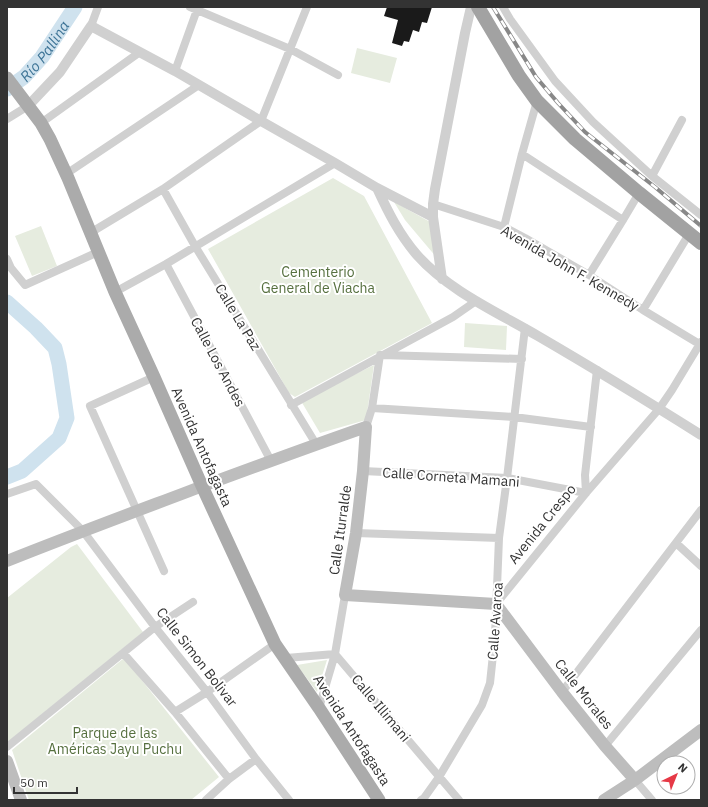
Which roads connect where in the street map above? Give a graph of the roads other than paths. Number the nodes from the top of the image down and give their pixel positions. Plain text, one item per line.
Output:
1 (98, 7) edge
2 (307, 7) edge
3 (471, 7) edge
4 (478, 7) edge
5 (503, 7) edge
6 (195, 8) edge
7 (91, 26) junction
8 (290, 49) junction
9 (140, 52) junction
10 (175, 70) junction
11 (338, 75) dead end
12 (7, 78) edge
13 (199, 85) junction
14 (537, 101) junction
15 (28, 106) junction
16 (7, 119) edge
17 (682, 120) dead end
18 (261, 121) junction
19 (41, 123) junction
20 (522, 154) junction
21 (335, 163) junction
22 (66, 174) junction
23 (652, 176) junction
24 (377, 188) junction
25 (163, 189) junction
26 (639, 193) junction
27 (434, 204) junction
28 (701, 215) edge
29 (433, 217) junction
30 (623, 220) junction
31 (504, 227) junction
32 (90, 233) junction
33 (689, 234) junction
34 (701, 243) edge
35 (195, 246) junction
36 (98, 252) junction
37 (7, 259) edge
38 (166, 264) junction
39 (589, 275) junction
40 (442, 279) junction
41 (115, 292) junction
42 (476, 301) junction
43 (643, 310) junction
44 (525, 328) junction
45 (701, 343) edge
46 (380, 355) junction
47 (522, 358) junction
48 (597, 370) junction
49 (154, 377) junction
50 (292, 405) junction
51 (372, 408) junction
52 (659, 409) junction
53 (514, 418) junction
54 (366, 427) junction
55 (591, 427) junction
56 (701, 435) edge
57 (316, 444) junction
58 (271, 460) junction
59 (363, 472) junction
60 (507, 478) junction
61 (202, 486) junction
62 (586, 493) junction
63 (7, 494) edge
64 (701, 510) edge
65 (137, 511) junction
66 (83, 531) junction
67 (356, 533) junction
68 (499, 538) junction
69 (676, 543) junction
70 (7, 561) edge
71 (701, 566) edge
72 (164, 571) dead end
73 (345, 595) junction
74 (193, 602) dead end
75 (496, 604) junction
76 (155, 627) junction
77 (701, 630) edge
78 (276, 644) junction
79 (123, 653) junction
80 (335, 654) junction
81 (286, 658) junction
82 (207, 692) junction
83 (562, 692) junction
84 (319, 708) junction
85 (175, 712) junction
86 (701, 730) edge
87 (7, 746) edge
88 (606, 746) junction
89 (256, 759) junction
90 (8, 767) edge
91 (439, 777) junction
92 (229, 779) junction
93 (635, 780) junction
94 (21, 800) edge
95 (206, 800) edge
96 (289, 800) edge
97 (379, 800) edge
98 (421, 800) edge
99 (458, 800) edge
100 (604, 800) edge
101 (652, 800) edge

1 - 7 street
2 - 8 street
3 - 27 street
4 - 14 highway
5 - 23 street
6 - 8 street
6 - 10 street
7 - 9 street
7 - 15 street
8 - 11 street
8 - 18 street
9 - 10 street
9 - 19 street
10 - 13 street
12 - 15 main road, Avenida Antofagasta
13 - 18 street
13 - 22 street
14 - 20 street
14 - 26 highway
15 - 16 street
15 - 19 main road, Avenida Antofagasta
17 - 23 street
18 - 21 street
18 - 25 street
19 - 22 main road, Avenida Antofagasta
20 - 30 street
20 - 31 street
21 - 24 street
21 - 35 street
22 - 32 main road, Avenida Antofagasta
23 - 28 street
24 - 29 street
24 - 40 street
25 - 32 street
25 - 35 street, Calle La Paz
26 - 30 street
26 - 33 highway
27 - 29 street
27 - 31 street, Avenida John F. Kennedy
29 - 40 street
30 - 39 street
31 - 39 street, Avenida John F. Kennedy
32 - 36 main road, Avenida Antofagasta
33 - 34 highway
33 - 43 street
35 - 38 street
35 - 50 street, Calle La Paz
36 - 37 street
36 - 41 main road, Avenida Antofagasta
38 - 41 street
38 - 58 street, Calle Los Andes
39 - 43 street, Avenida John F. Kennedy
40 - 42 street
41 - 49 main road, Avenida Antofagasta
42 - 44 street
42 - 46 street
43 - 45 street, Avenida John F. Kennedy
44 - 47 street, Calle Avaroa
44 - 48 street
45 - 52 street, Avenida Crespo
46 - 47 street
46 - 50 street
46 - 51 street, Calle Iturralde
47 - 53 street, Calle Avaroa
48 - 52 street
48 - 55 street
49 - 61 main road, Avenida Antofagasta
49 - 65 street
50 - 57 street, Calle La Paz
51 - 53 street
51 - 54 street, Calle Iturralde
52 - 56 street
52 - 62 street, Avenida Crespo
53 - 55 street
53 - 60 street, Calle Avaroa
54 - 57 main road
54 - 59 main road, Calle Iturralde
55 - 62 street
57 - 58 main road
58 - 61 main road
59 - 60 street, Calle Corneta Mamani
59 - 67 main road, Calle Iturralde
60 - 62 street, Calle Corneta Mamani
60 - 68 street, Calle Avaroa
61 - 65 main road
61 - 78 main road, Avenida Antofagasta
62 - 75 street, Avenida Crespo
63 - 66 street, Calle Simon Bolivar
64 - 69 street
65 - 66 main road
65 - 72 street
66 - 70 main road
66 - 76 street, Calle Simon Bolivar
67 - 68 street
67 - 73 main road, Calle Iturralde
68 - 75 street, Calle Avaroa
69 - 71 street
69 - 83 street
73 - 75 main road
73 - 80 street, Calle Iturralde
74 - 76 street
75 - 83 main road, Calle Morales
75 - 91 street, Calle Avaroa
76 - 79 street
76 - 82 street, Calle Simon Bolivar
77 - 88 street
78 - 81 main road, Avenida Antofagasta
78 - 82 street
79 - 85 street
79 - 87 street
80 - 81 street
80 - 84 street, Calle Iturralde
80 - 91 street, Calle Illimani
81 - 84 main road, Avenida Antofagasta
82 - 85 street
82 - 89 street, Calle Simon Bolivar
83 - 88 main road, Calle Morales
84 - 97 main road, Avenida Antofagasta
85 - 92 street
86 - 93 main road
88 - 93 main road, Calle Morales
89 - 92 street
89 - 96 street, Calle Simon Bolivar
90 - 94 main road
91 - 98 street, Calle Avaroa
91 - 99 street, Calle Illimani
92 - 95 street
93 - 100 main road
93 - 101 street, Calle Morales

